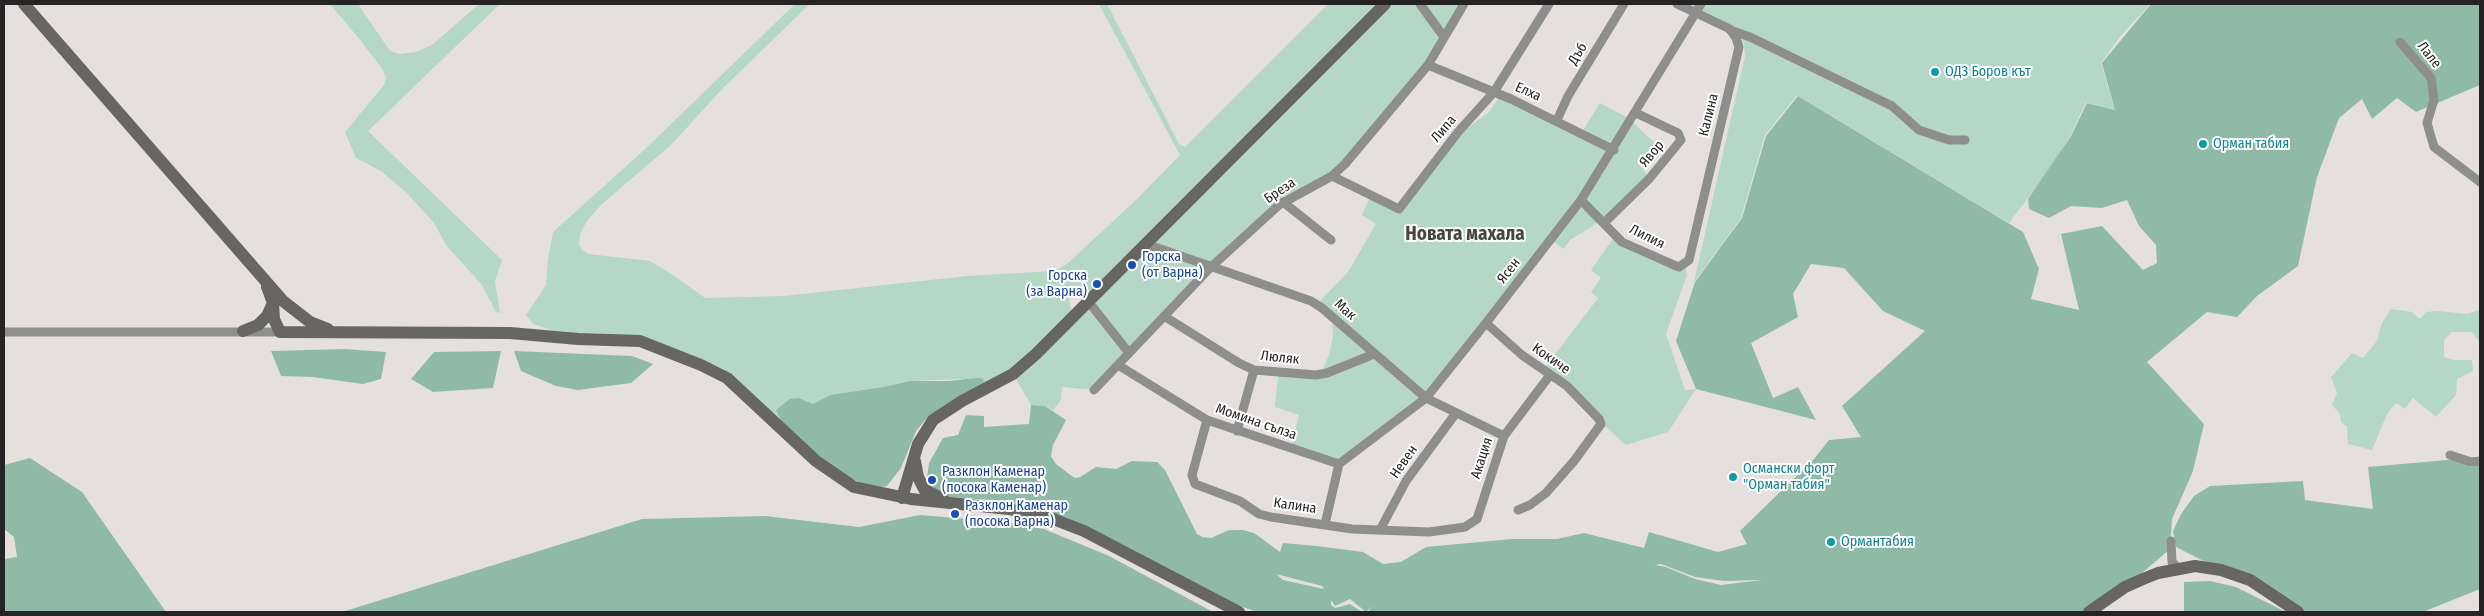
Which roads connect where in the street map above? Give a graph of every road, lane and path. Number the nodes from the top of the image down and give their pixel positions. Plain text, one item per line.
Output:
1 (24, 4) edge
2 (1386, 4) edge
3 (1420, 4) edge
4 (1464, 4) edge
5 (1550, 4) edge
6 (1624, 4) edge
7 (1677, 4) edge
8 (1700, 8) edge
9 (1730, 29) junction
10 (1444, 37) junction
11 (2400, 42) dead end
12 (1428, 65) junction
13 (1494, 92) junction
14 (1636, 113) junction
15 (1557, 120) junction
16 (1965, 140) dead end
17 (1614, 150) junction
18 (1332, 176) junction
19 (2480, 182) edge
20 (1581, 200) junction
21 (1283, 202) junction
22 (1604, 223) junction
23 (1331, 240) dead end
24 (1146, 244) junction
25 (1685, 264) joint
26 (1210, 268) junction
27 (278, 302) junction
28 (1088, 302) junction
29 (1164, 316) junction
30 (1486, 323) junction
31 (244, 330) junction
32 (4, 332) edge
33 (280, 332) junction
34 (335, 332) junction
35 (1129, 352) junction
36 (1374, 354) junction
37 (1118, 365) junction
38 (1254, 370) junction
39 (1550, 375) junction
40 (1094, 390) dead end
41 (1426, 398) junction
42 (1456, 413) junction
43 (1207, 420) junction
44 (1237, 431) junction
45 (1504, 436) junction
46 (2450, 455) dead end
47 (915, 456) junction
48 (2480, 461) edge
49 (1339, 464) junction
50 (885, 495) junction
51 (902, 498) junction
52 (948, 502) junction
53 (1518, 510) dead end
54 (1325, 524) junction
55 (1465, 527) joint
56 (1380, 530) junction
57 (2171, 541) dead end
58 (2178, 568) junction
59 (1239, 612) edge
60 (2089, 612) edge
61 (2298, 612) edge

1 - 27 street
2 - 24 street
3 - 10 street
4 - 10 street, Бреза
5 - 13 street, Липа
6 - 15 street, Дъб
7 - 8 street
8 - 9 street
8 - 14 street, Ясен
9 - 16 street
9 - 25 street, Калина
10 - 12 street, Бреза
11 - 19 street, Лале
12 - 13 street, Елха
12 - 18 street, Бреза
13 - 15 street, Елха
13 - 18 street, Липа
14 - 17 street, Ясен
14 - 22 street, Явор
15 - 17 street, Елха
17 - 20 street, Ясен
18 - 21 street, Бреза
20 - 22 street, Лилия
20 - 30 street, Ясен
21 - 23 street
21 - 26 street, Бреза
22 - 25 street, Лилия
24 - 26 street, Мак
24 - 28 street
26 - 29 street, Бреза
26 - 36 street, Мак
27 - 31 street
27 - 33 street
27 - 34 street
28 - 35 street
28 - 47 street
29 - 35 street, Бреза
29 - 38 street, Люляк
30 - 39 street, Кокиче
30 - 41 street, Ясен
31 - 32 street
31 - 33 street
33 - 34 street
34 - 50 street
35 - 37 street, Бреза
36 - 38 street, Люляк
36 - 41 street, Мак
37 - 40 street, Бреза
37 - 43 street, Момина сълза
38 - 44 street
39 - 45 street, Акация
39 - 53 street, Кокиче
41 - 42 street, Мак
41 - 49 street, Ясен
42 - 45 street, Мак
42 - 56 street, Невен
43 - 44 street, Момина сълза
43 - 54 street, Калина
44 - 49 street, Момина сълза
45 - 55 street, Акация
46 - 48 street
47 - 50 street
47 - 51 street
47 - 52 street
49 - 54 street
50 - 51 street
51 - 52 street
52 - 59 street
54 - 56 street, Калина
55 - 56 street, Калина
57 - 58 street
58 - 60 street
58 - 61 street

